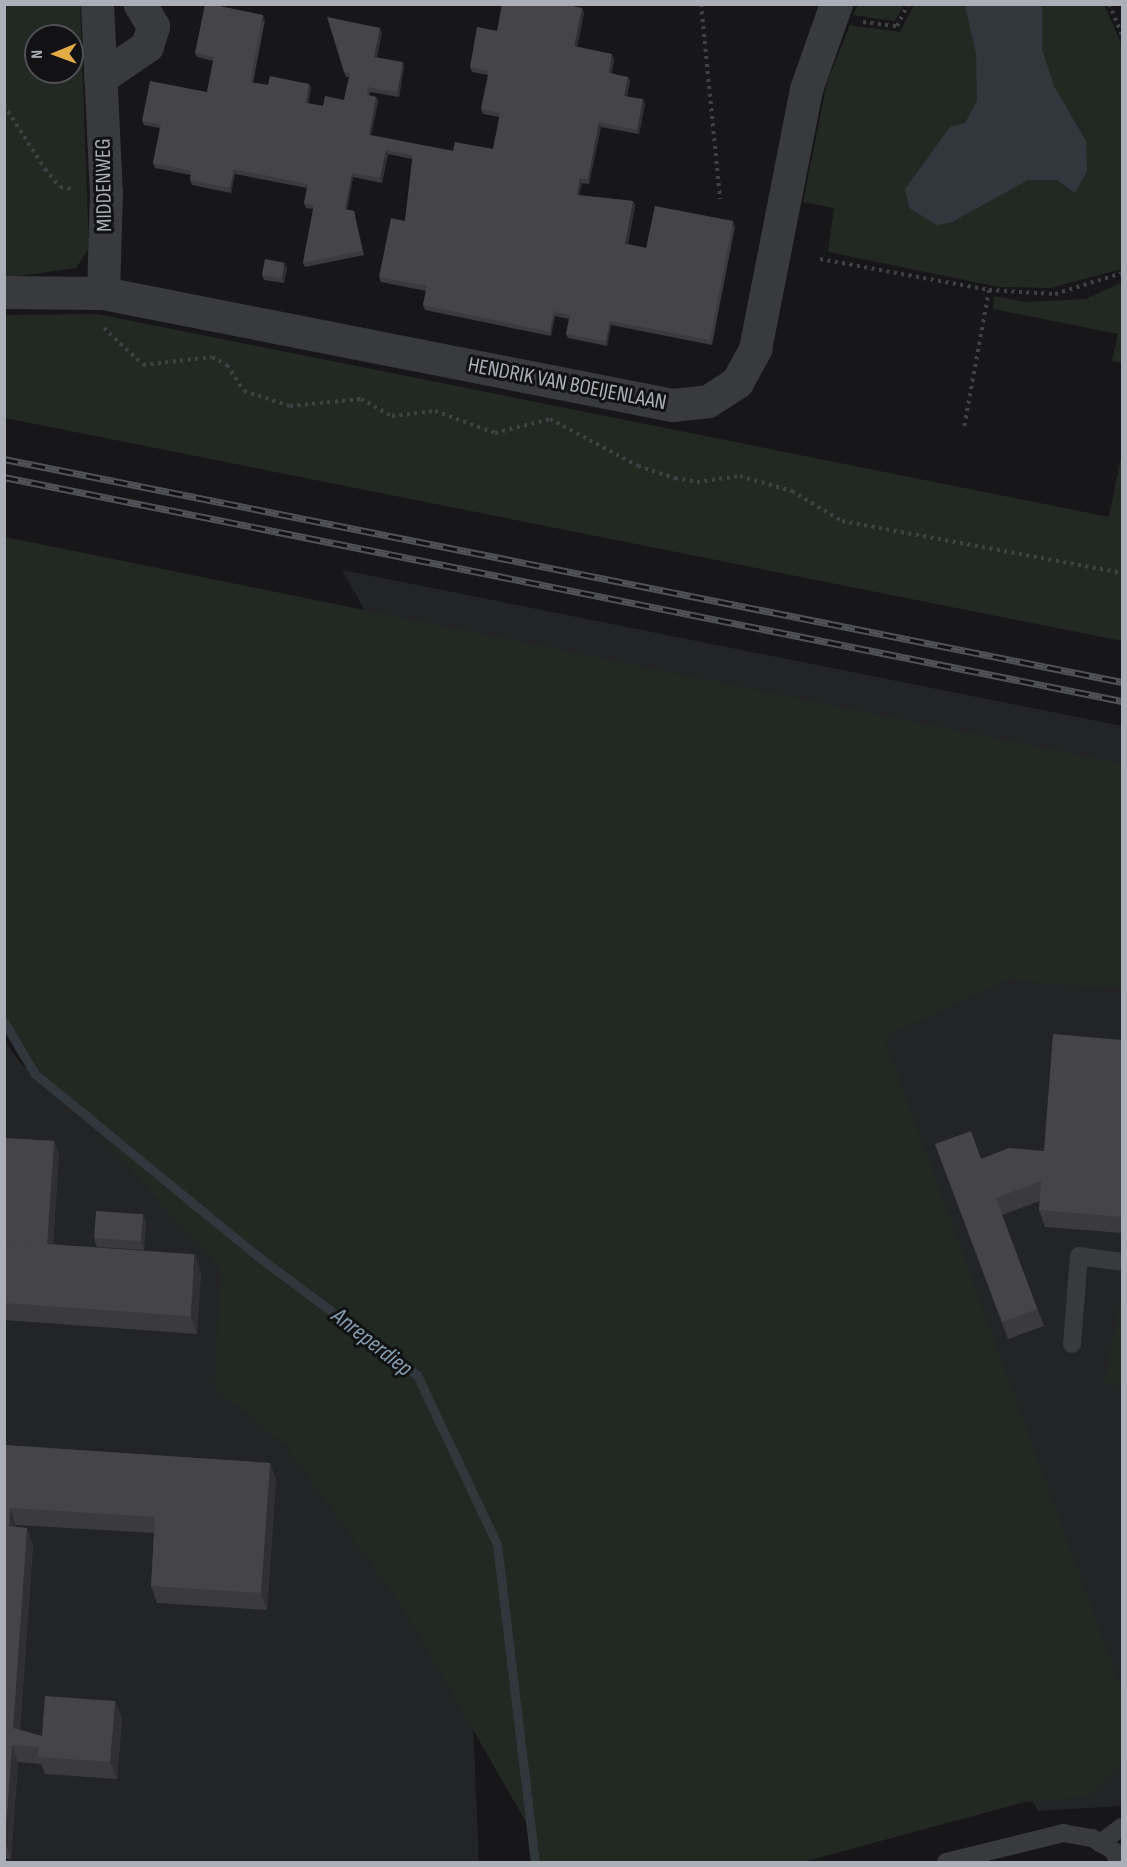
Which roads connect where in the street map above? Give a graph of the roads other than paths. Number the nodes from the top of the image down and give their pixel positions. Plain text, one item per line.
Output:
1 (97, 4) edge
2 (140, 4) edge
3 (834, 11) edge
4 (100, 78) junction
5 (4, 292) edge
6 (103, 292) junction
7 (1122, 1262) edge
8 (1072, 1344) dead end
9 (1122, 1827) edge
10 (1100, 1843) junction
11 (946, 1863) edge
12 (1118, 1863) edge

1 - 4 street, MIDDENWEG
2 - 4 street
3 - 6 street, HENDRIK VAN BOEIJENLAAN
4 - 6 street, MIDDENWEG
5 - 6 street, HENDRIK VAN BOEIJENLAAN
7 - 8 lane
9 - 10 lane
10 - 11 lane
10 - 12 lane

